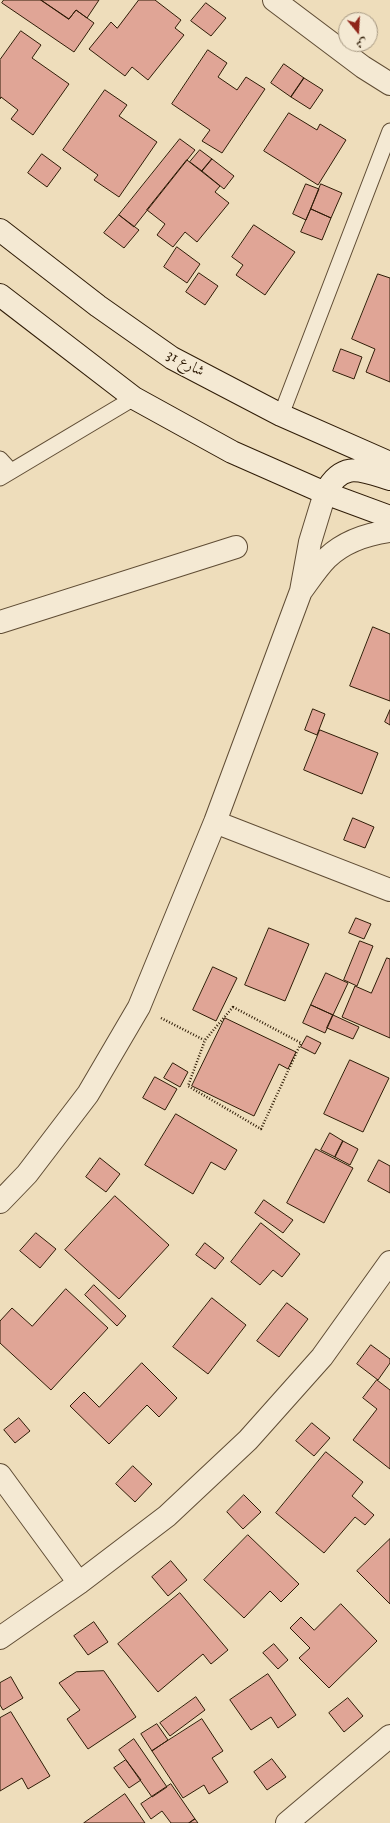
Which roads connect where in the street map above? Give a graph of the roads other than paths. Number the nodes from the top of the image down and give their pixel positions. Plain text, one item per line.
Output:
1 (274, 0) edge
2 (390, 84) edge
3 (390, 131) edge
4 (0, 230) edge
5 (0, 295) edge
6 (134, 398) junction
7 (281, 415) junction
8 (0, 459) edge
9 (390, 463) edge
10 (6, 474) edge
11 (390, 479) edge
12 (325, 493) junction
13 (390, 517) edge
14 (390, 531) edge
15 (236, 547) dead end
16 (301, 591) junction
17 (0, 622) edge
18 (216, 822) junction
19 (390, 890) edge
20 (0, 1202) edge
21 (390, 1262) edge
22 (0, 1475) edge
23 (79, 1583) junction
24 (0, 1638) edge
25 (390, 1736) edge
26 (287, 1823) edge

1 - 2 street
3 - 7 lane
4 - 7 street, شارع 31
5 - 6 street
6 - 10 lane
6 - 12 street
7 - 9 street, شارع 31
8 - 10 lane
11 - 12 street
12 - 13 street
12 - 16 street
14 - 16 street
15 - 17 street
16 - 18 street
18 - 19 street
18 - 20 street
21 - 23 street
22 - 23 street
23 - 24 street
25 - 26 street

